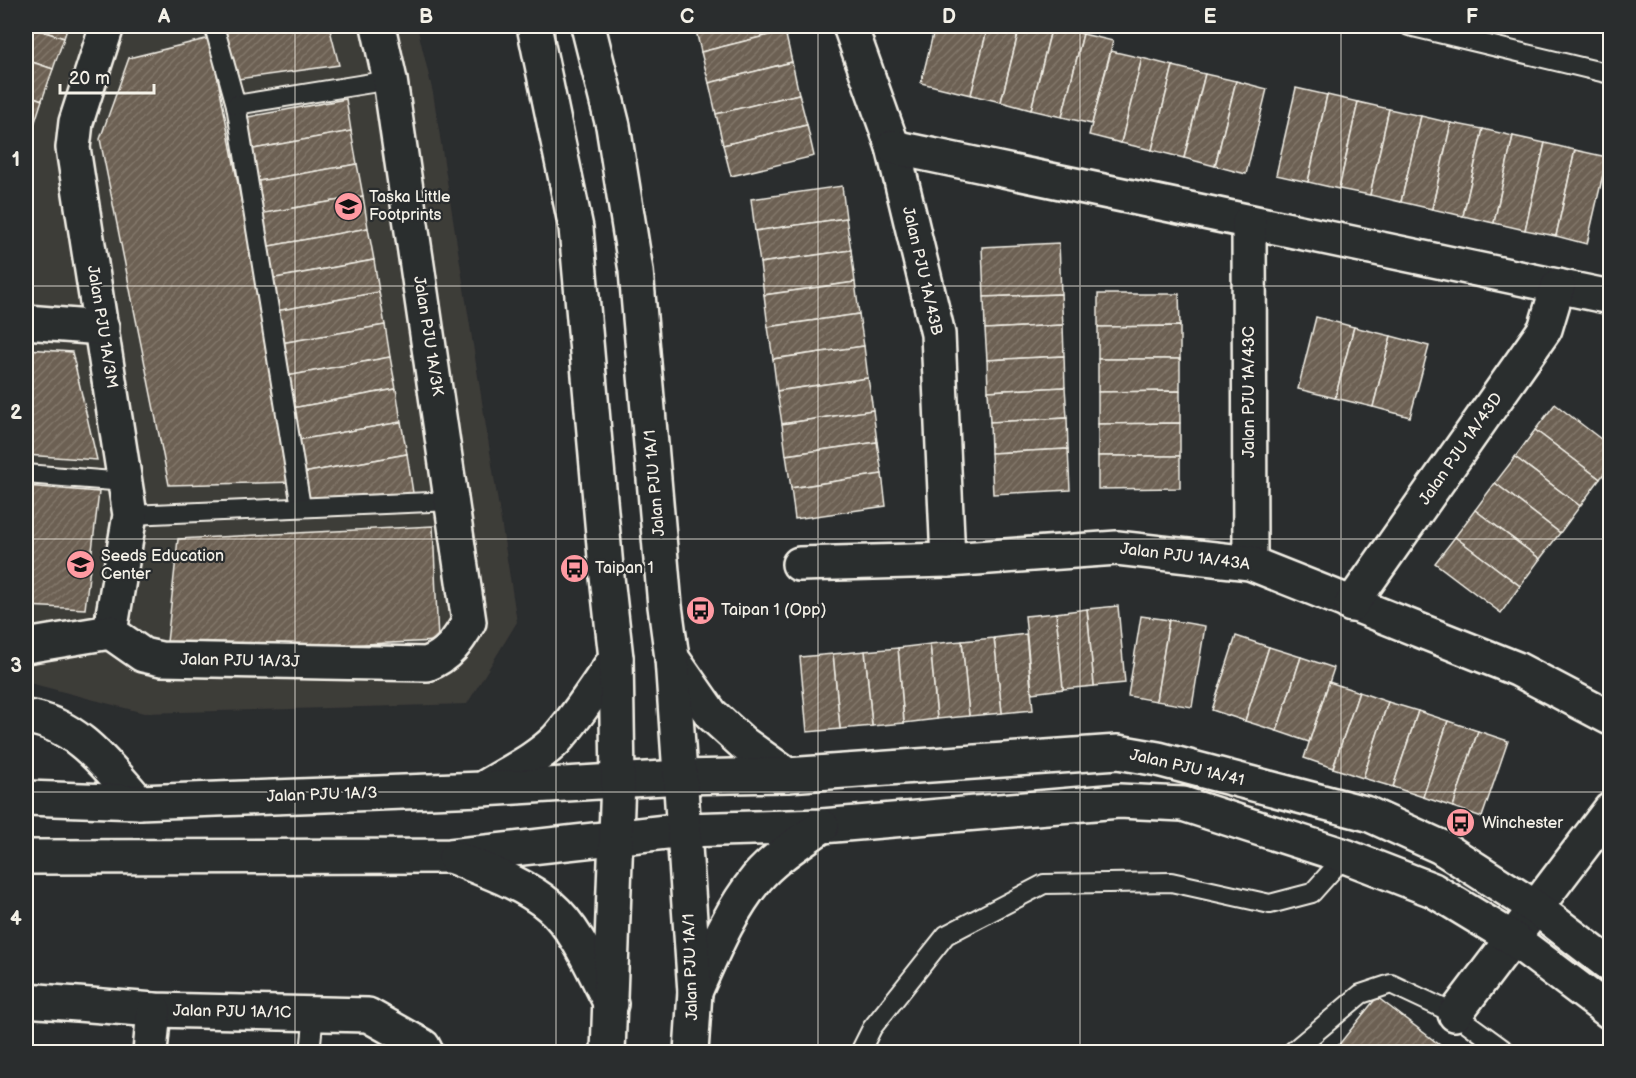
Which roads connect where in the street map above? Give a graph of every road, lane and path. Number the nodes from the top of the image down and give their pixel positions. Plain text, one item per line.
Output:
1 (107, 26) edge
2 (214, 26) edge
3 (378, 26) edge
4 (534, 26) edge
5 (588, 26) edge
6 (850, 26) edge
7 (1409, 26) edge
8 (1611, 74) edge
9 (390, 81) junction
10 (236, 105) junction
11 (893, 147) junction
12 (1249, 222) junction
13 (1558, 286) junction
14 (1611, 297) edge
15 (26, 322) edge
16 (102, 328) junction
17 (26, 474) edge
18 (125, 482) junction
19 (453, 501) junction
20 (301, 507) junction
21 (130, 515) junction
22 (948, 560) junction
23 (1250, 563) junction
24 (799, 564) dead end
25 (1351, 605) junction
26 (110, 632) junction
27 (457, 644) joint
28 (26, 646) edge
29 (616, 658) junction
30 (672, 658) junction
31 (26, 717) edge
32 (1611, 718) edge
33 (787, 775) junction
34 (680, 777) junction
35 (618, 780) junction
36 (482, 789) junction
37 (26, 798) edge
38 (139, 802) junction
39 (1611, 810) edge
40 (822, 826) junction
41 (684, 830) junction
42 (615, 838) junction
43 (450, 856) junction
44 (1346, 856) junction
45 (26, 857) edge
46 (1536, 908) junction
47 (1512, 938) junction
48 (1611, 965) edge
49 (695, 992) junction
50 (26, 1000) edge
51 (611, 1004) junction
52 (154, 1010) junction
53 (1611, 1012) edge
54 (314, 1014) junction
55 (1455, 1014) junction
56 (150, 1053) edge
57 (310, 1053) edge
58 (426, 1053) edge
59 (608, 1053) edge
60 (692, 1053) edge
61 (860, 1053) edge
62 (1292, 1053) edge
63 (1507, 1053) edge

1 - 16 street, Jalan PJU 1A/3M
2 - 10 lane
3 - 9 street, Jalan PJU 1A/3K
4 - 29 street
5 - 30 street, Jalan PJU 1A/1
6 - 11 street, Jalan PJU 1A/43B
7 - 8 lane
9 - 10 lane
9 - 19 street, Jalan PJU 1A/3K
10 - 20 lane
11 - 12 street
11 - 22 street, Jalan PJU 1A/43B
12 - 13 street
12 - 23 street, Jalan PJU 1A/43C
13 - 14 street
13 - 25 street, Jalan PJU 1A/43D
15 - 16 street
16 - 18 street, Jalan PJU 1A/3M
17 - 18 lane
18 - 21 street, Jalan PJU 1A/3M
19 - 20 lane
19 - 27 street, Jalan PJU 1A/3K
20 - 21 lane
21 - 26 street, Jalan PJU 1A/3M
22 - 23 street, Jalan PJU 1A/43A
22 - 24 street, Jalan PJU 1A/43A
23 - 25 street, Jalan PJU 1A/43A
25 - 32 street, Jalan PJU 1A/43A
26 - 27 street, Jalan PJU 1A/3J
26 - 28 street
29 - 35 street
29 - 36 street
30 - 33 street
30 - 34 street, Jalan PJU 1A/1
31 - 38 street
33 - 34 street, Jalan PJU 1A/41
33 - 46 street, Jalan PJU 1A/41
34 - 35 street, Jalan PJU 1A/41
34 - 41 street, Jalan PJU 1A/1
35 - 36 street, Jalan PJU 1A/3
35 - 42 street
36 - 38 street, Jalan PJU 1A/3
37 - 38 street, Jalan PJU 1A/3
39 - 46 street
40 - 41 street
40 - 44 street
40 - 49 street
41 - 42 street
41 - 49 street, Jalan PJU 1A/1
42 - 43 street
42 - 51 street
43 - 45 street
43 - 51 street
44 - 47 street
44 - 61 lane
46 - 47 street
46 - 48 street, Jalan PJU 1A/41
47 - 53 street
47 - 55 street
49 - 60 street, Jalan PJU 1A/1
50 - 52 street, Jalan PJU 1A/1C
51 - 59 street
52 - 54 street, Jalan PJU 1A/1C
52 - 56 street
54 - 57 lane
54 - 58 street, Jalan PJU 1A/1C
55 - 62 lane
55 - 63 lane

